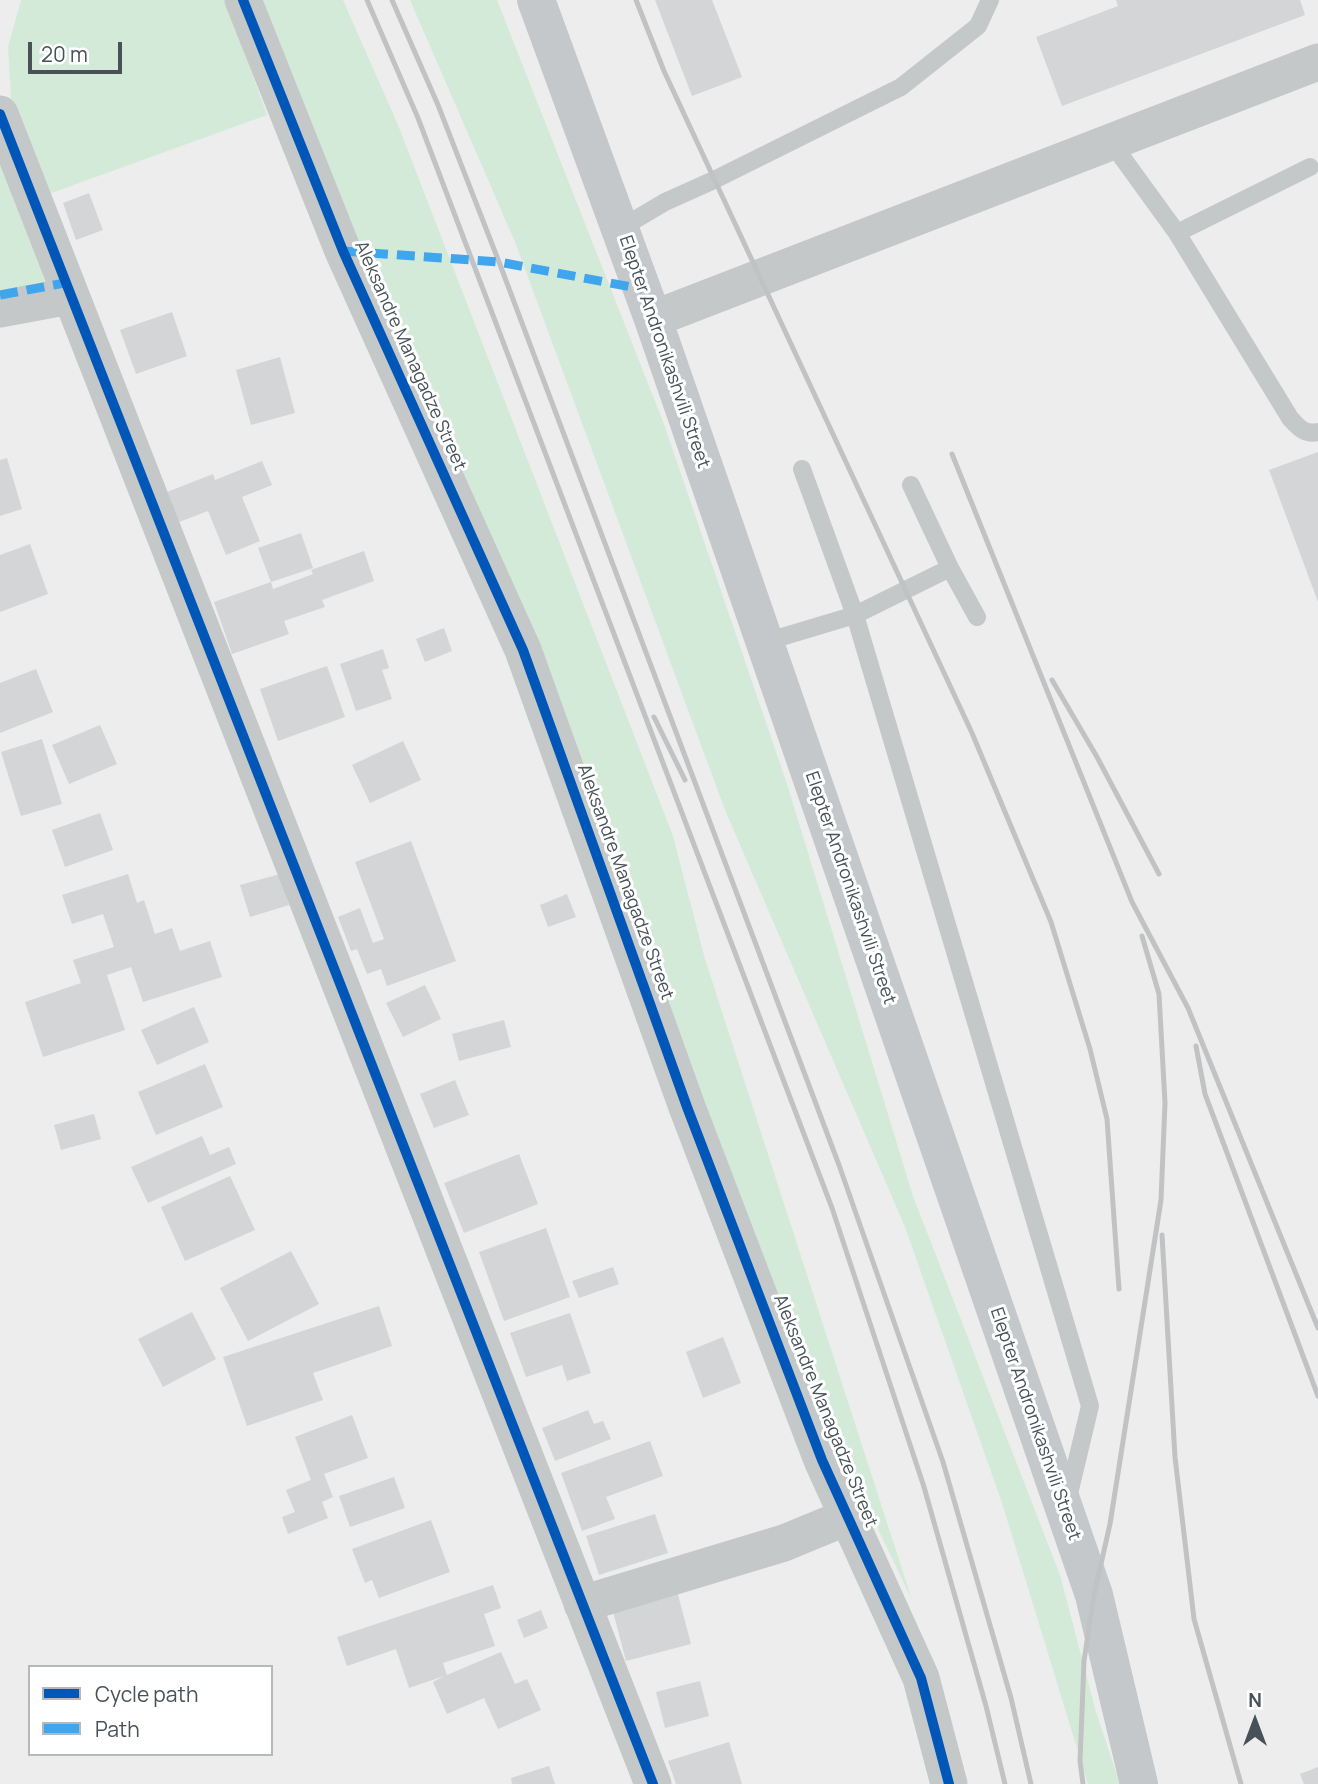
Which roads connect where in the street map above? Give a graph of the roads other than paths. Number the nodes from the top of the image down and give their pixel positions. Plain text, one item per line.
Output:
1 (243, 0) edge
2 (536, 0) edge
3 (990, 0) edge
4 (1318, 62) edge
5 (0, 114) edge
6 (1111, 142) junction
7 (1310, 167) dead end
8 (621, 228) junction
9 (1177, 233) junction
10 (70, 296) junction
11 (0, 309) edge
12 (653, 319) junction
13 (1318, 432) edge
14 (802, 469) dead end
15 (911, 485) dead end
16 (950, 568) junction
17 (855, 615) junction
18 (977, 617) dead end
19 (765, 642) junction
20 (1065, 1512) junction
21 (847, 1517) junction
22 (582, 1604) junction
23 (653, 1784) edge
24 (949, 1784) edge
25 (1139, 1784) edge

1 - 21 street, Aleksandre Managadze Street
2 - 8 main road, Elepter Andronikashvili Street
3 - 8 lane
4 - 6 street
5 - 10 street
6 - 9 lane
6 - 12 street
7 - 9 lane
8 - 12 main road, Elepter Andronikashvili Street
9 - 13 lane
10 - 11 street
10 - 22 street
12 - 19 main road, Elepter Andronikashvili Street
14 - 17 lane
15 - 16 lane
16 - 17 lane
16 - 18 lane
17 - 19 lane
17 - 20 lane
19 - 20 main road, Elepter Andronikashvili Street
20 - 25 main road, Elepter Andronikashvili Street
21 - 22 street
21 - 24 street, Aleksandre Managadze Street
22 - 23 street

